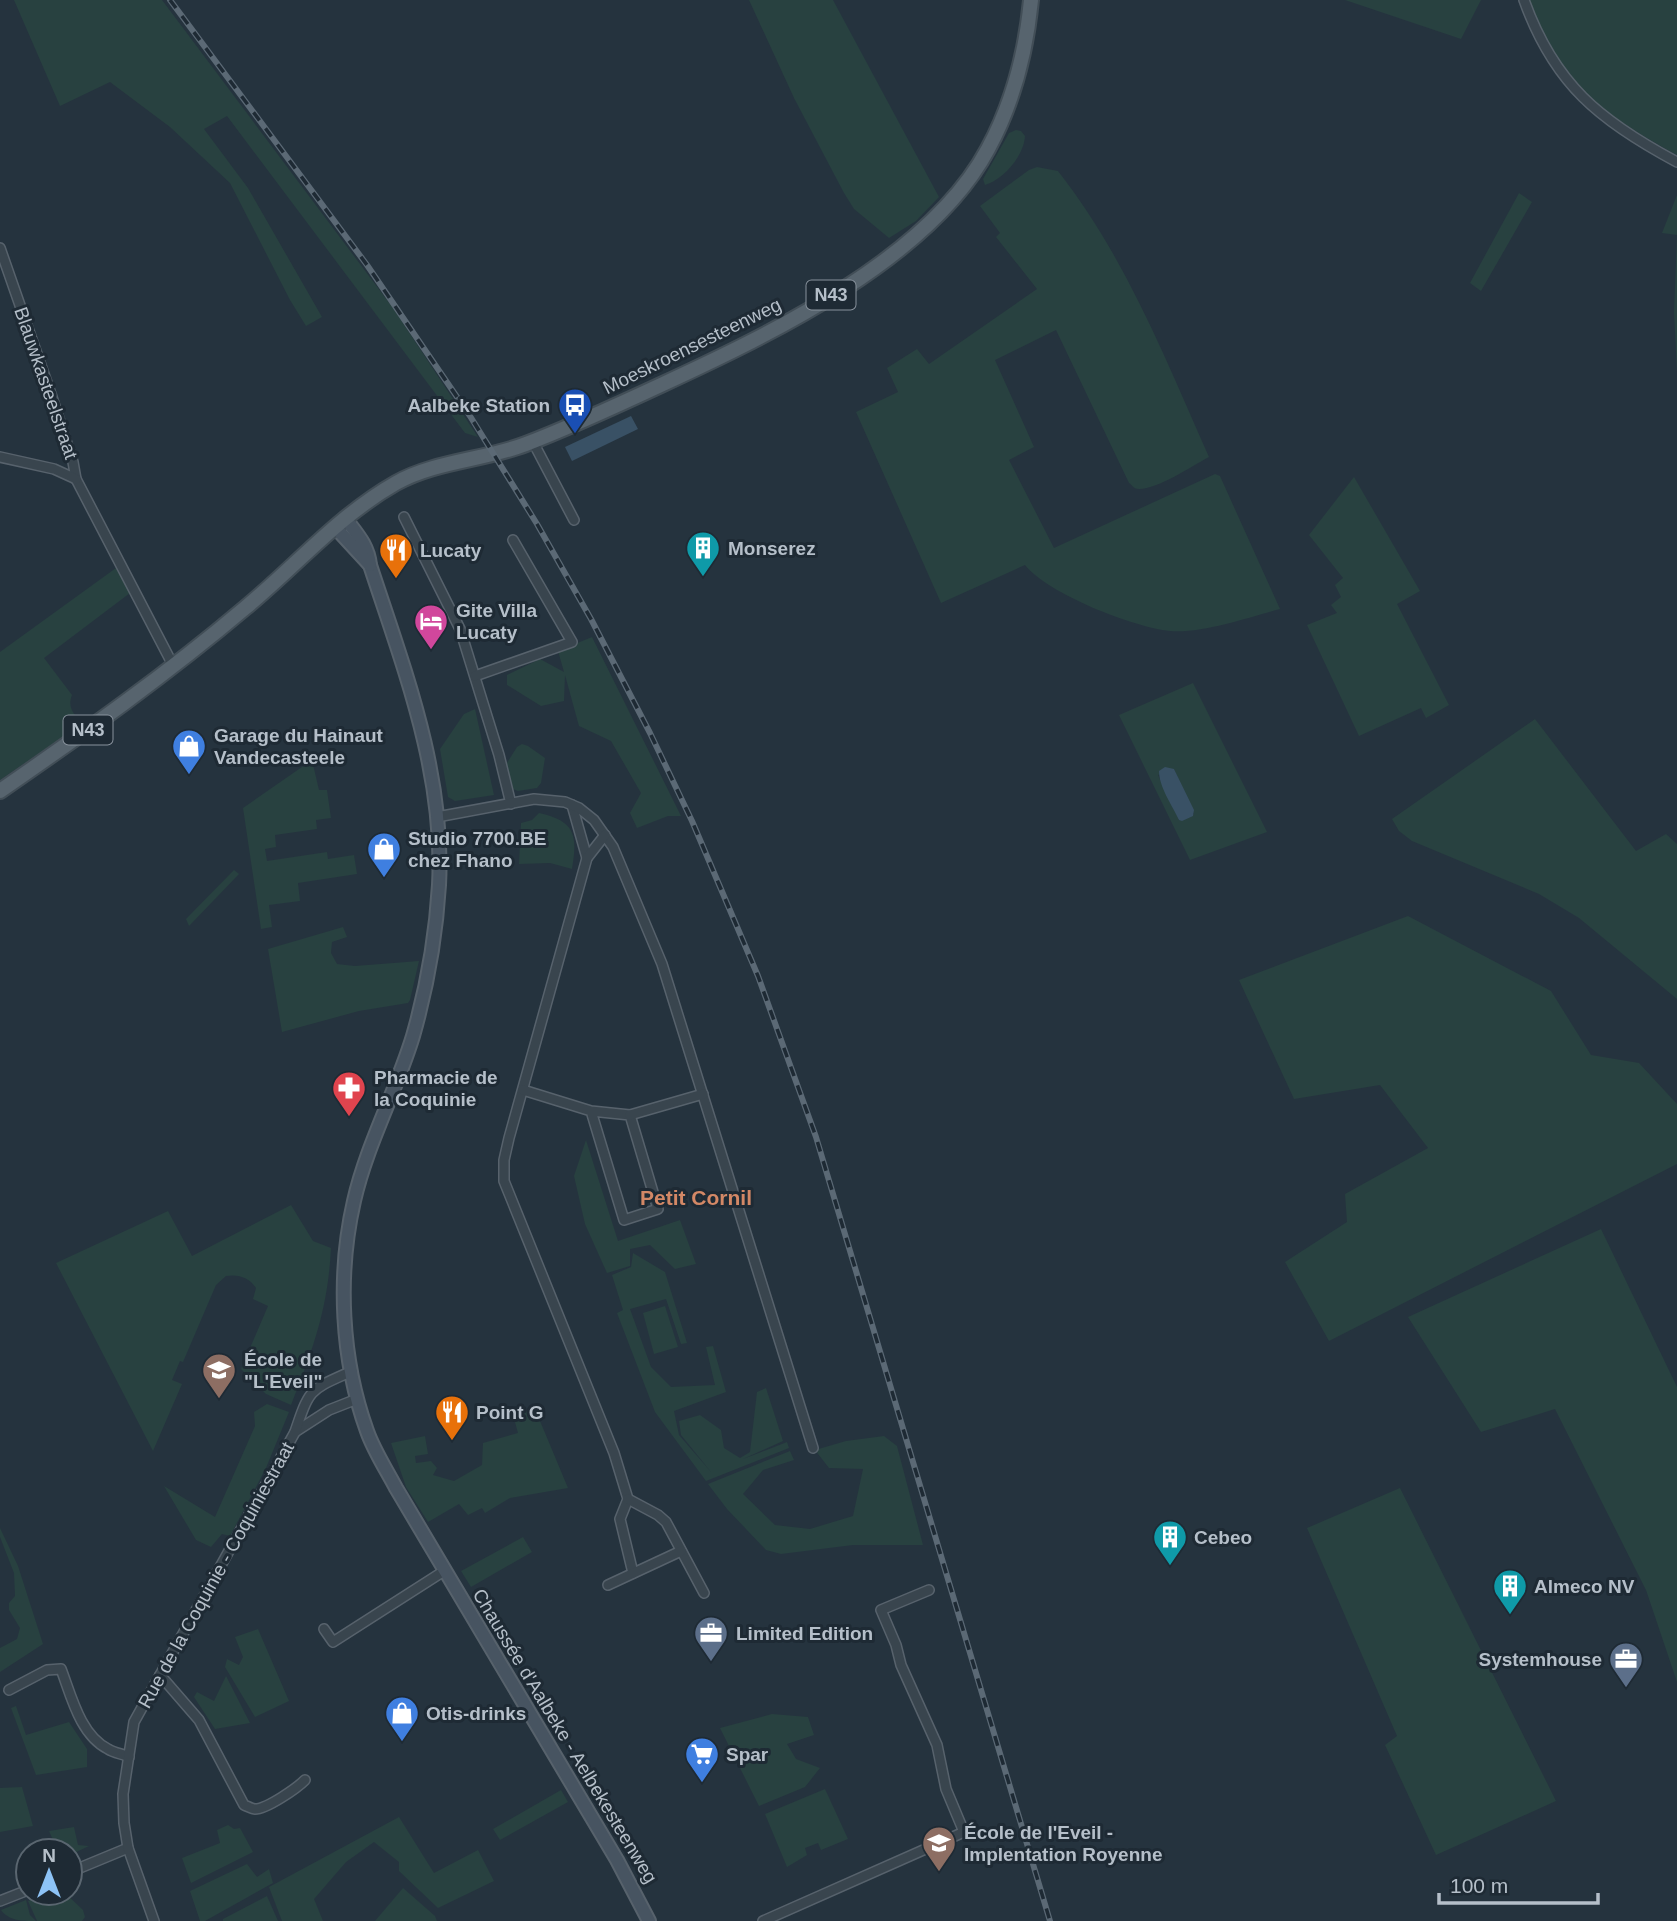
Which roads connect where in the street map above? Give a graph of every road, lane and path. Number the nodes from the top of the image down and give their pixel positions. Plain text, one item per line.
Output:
1 (1031, 0) edge
2 (1524, 0) edge
3 (1677, 162) edge
4 (0, 248) edge
5 (533, 442) junction
6 (0, 457) edge
7 (76, 479) junction
8 (404, 517) dead end
9 (574, 520) dead end
10 (340, 522) junction
11 (513, 540) dead end
12 (174, 667) junction
13 (475, 676) junction
14 (0, 791) edge
15 (511, 804) junction
16 (572, 805) junction
17 (437, 817) junction
18 (605, 835) junction
19 (587, 858) junction
20 (523, 1090) junction
21 (703, 1094) junction
22 (591, 1111) junction
23 (630, 1115) junction
24 (352, 1371) junction
25 (358, 1399) junction
26 (295, 1432) junction
27 (813, 1448) dead end
28 (628, 1499) junction
29 (681, 1551) junction
30 (444, 1571) junction
31 (634, 1573) junction
32 (608, 1585) dead end
33 (929, 1590) dead end
34 (704, 1593) dead end
35 (324, 1629) dead end
36 (160, 1675) junction
37 (9, 1690) dead end
38 (130, 1756) junction
39 (305, 1780) dead end
40 (128, 1848) junction
41 (84, 1866) edge
42 (155, 1921) edge
43 (649, 1921) edge
44 (763, 1921) edge

1 - 5 main road, Moeskroensesteenweg / N43
2 - 3 street
4 - 7 street, Blauwkasteelstraat
5 - 9 street
5 - 10 main road, Moeskroensesteenweg / N43
6 - 7 street, Blauwkasteelstraat
7 - 12 street, Blauwkasteelstraat
8 - 13 street
10 - 12 main road, N43
10 - 17 main road, Chaussée d'Aalbeke - Aelbekesteenweg
11 - 13 street
12 - 14 main road, N43
13 - 15 street
15 - 16 street
15 - 17 street
16 - 18 street
16 - 19 street
17 - 24 main road, Chaussée d'Aalbeke - Aelbekesteenweg
18 - 19 street
18 - 21 street
19 - 20 street
20 - 22 street
20 - 28 street
21 - 23 street
21 - 27 street
22 - 23 street
22 - 23 street
24 - 25 main road, Chaussée d'Aalbeke - Aelbekesteenweg
24 - 26 street, Rue de la Coquinie - Coquiniestraat
25 - 26 street, Rue de la Coquinie - Coquiniestraat
25 - 30 main road, Chaussée d'Aalbeke - Aelbekesteenweg
26 - 36 street, Rue de la Coquinie - Coquiniestraat
28 - 29 street
28 - 31 street
29 - 31 street
29 - 34 street
30 - 35 street
30 - 43 main road, Chaussée d'Aalbeke - Aelbekesteenweg
31 - 32 street
33 - 44 street
36 - 38 street, Rue de la Coquinie - Coquiniestraat
36 - 39 street
37 - 38 street
38 - 40 street, Rue de la Coquinie - Coquiniestraat
40 - 41 street
40 - 42 street, Rue de la Coquinie - Coquiniestraat

